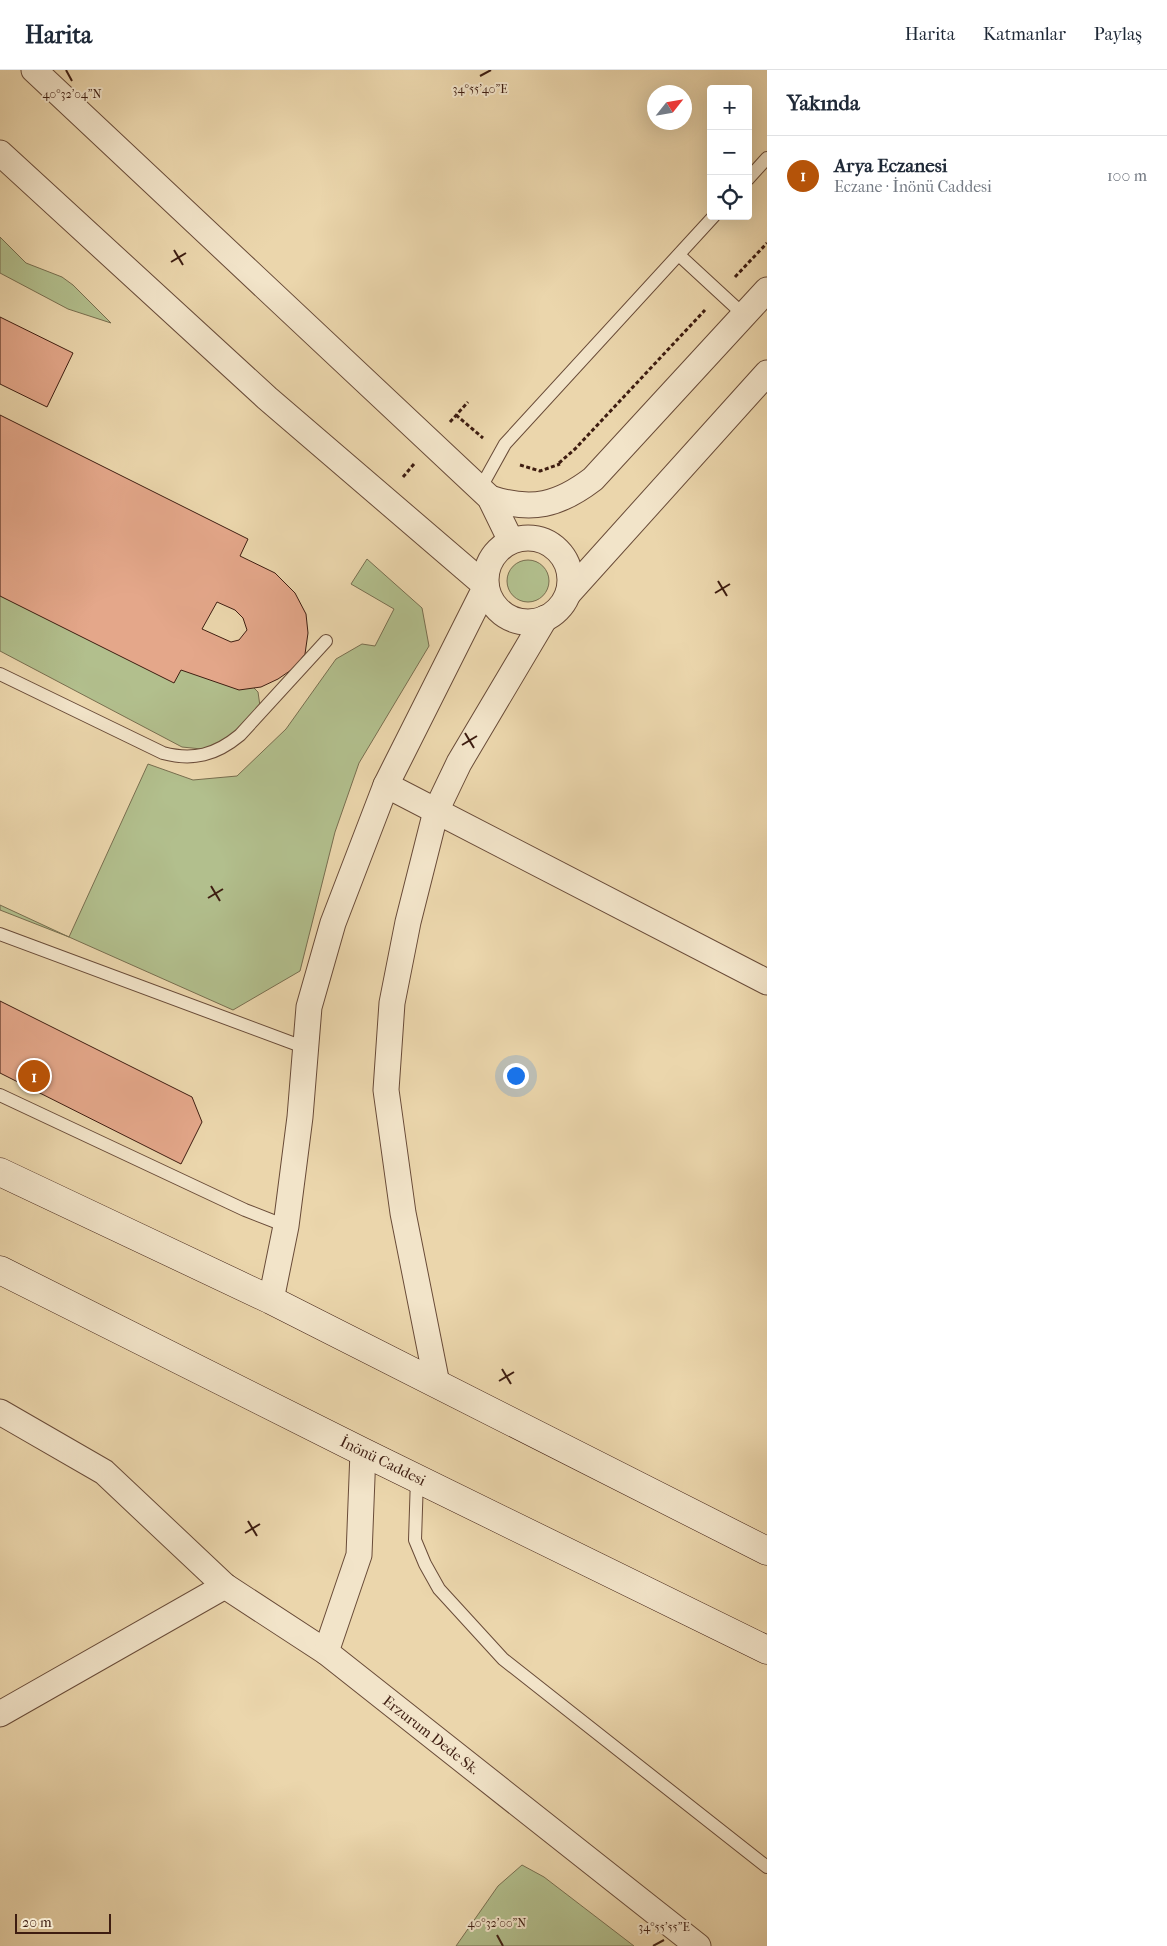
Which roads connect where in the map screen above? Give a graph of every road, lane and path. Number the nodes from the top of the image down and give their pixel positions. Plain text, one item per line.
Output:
1 (34, 70) edge
2 (0, 153) edge
3 (767, 158) edge
4 (751, 175) edge
5 (710, 220) edge
6 (767, 243) edge
7 (679, 254) junction
8 (767, 290) edge
9 (720, 294) junction
10 (744, 315) junction
11 (767, 373) edge
12 (559, 463) dead end
13 (485, 493) junction
14 (557, 501) junction
15 (520, 540) junction
16 (486, 586) junction
17 (568, 594) junction
18 (545, 618) junction
19 (326, 641) dead end
20 (0, 674) edge
21 (386, 785) junction
22 (436, 811) junction
23 (0, 934) edge
24 (767, 982) edge
25 (306, 1048) junction
26 (0, 1095) edge
27 (0, 1172) edge
28 (286, 1226) junction
29 (0, 1270) edge
30 (271, 1300) junction
31 (437, 1384) junction
32 (0, 1412) edge
33 (363, 1452) junction
34 (417, 1478) junction
35 (767, 1551) edge
36 (225, 1586) junction
37 (767, 1650) edge
38 (326, 1652) junction
39 (0, 1714) edge
40 (767, 1867) edge
41 (698, 1946) edge

1 - 13 street
2 - 16 street
3 - 4 lane
5 - 7 lane
6 - 9 path
7 - 9 lane
7 - 13 lane
8 - 10 street
9 - 10 lane
9 - 12 path
10 - 14 street
11 - 17 street
13 - 14 street
13 - 15 street
14 - 15 street
15 - 16 street
15 - 17 street
16 - 18 street
16 - 21 street
17 - 18 street
18 - 22 street
19 - 20 lane
21 - 22 street
21 - 25 street
22 - 24 street
22 - 31 street
23 - 25 lane
25 - 28 street
26 - 28 lane
27 - 30 main road
28 - 30 street
29 - 33 main road, İnönü Caddesi
30 - 31 main road
31 - 35 main road
32 - 36 street, Erzurum Dede Sk.
33 - 34 main road, İnönü Caddesi
33 - 38 street
34 - 37 main road, İnönü Caddesi
34 - 40 lane
36 - 38 street, Erzurum Dede Sk.
36 - 39 street
38 - 41 street, Erzurum Dede Sk.

